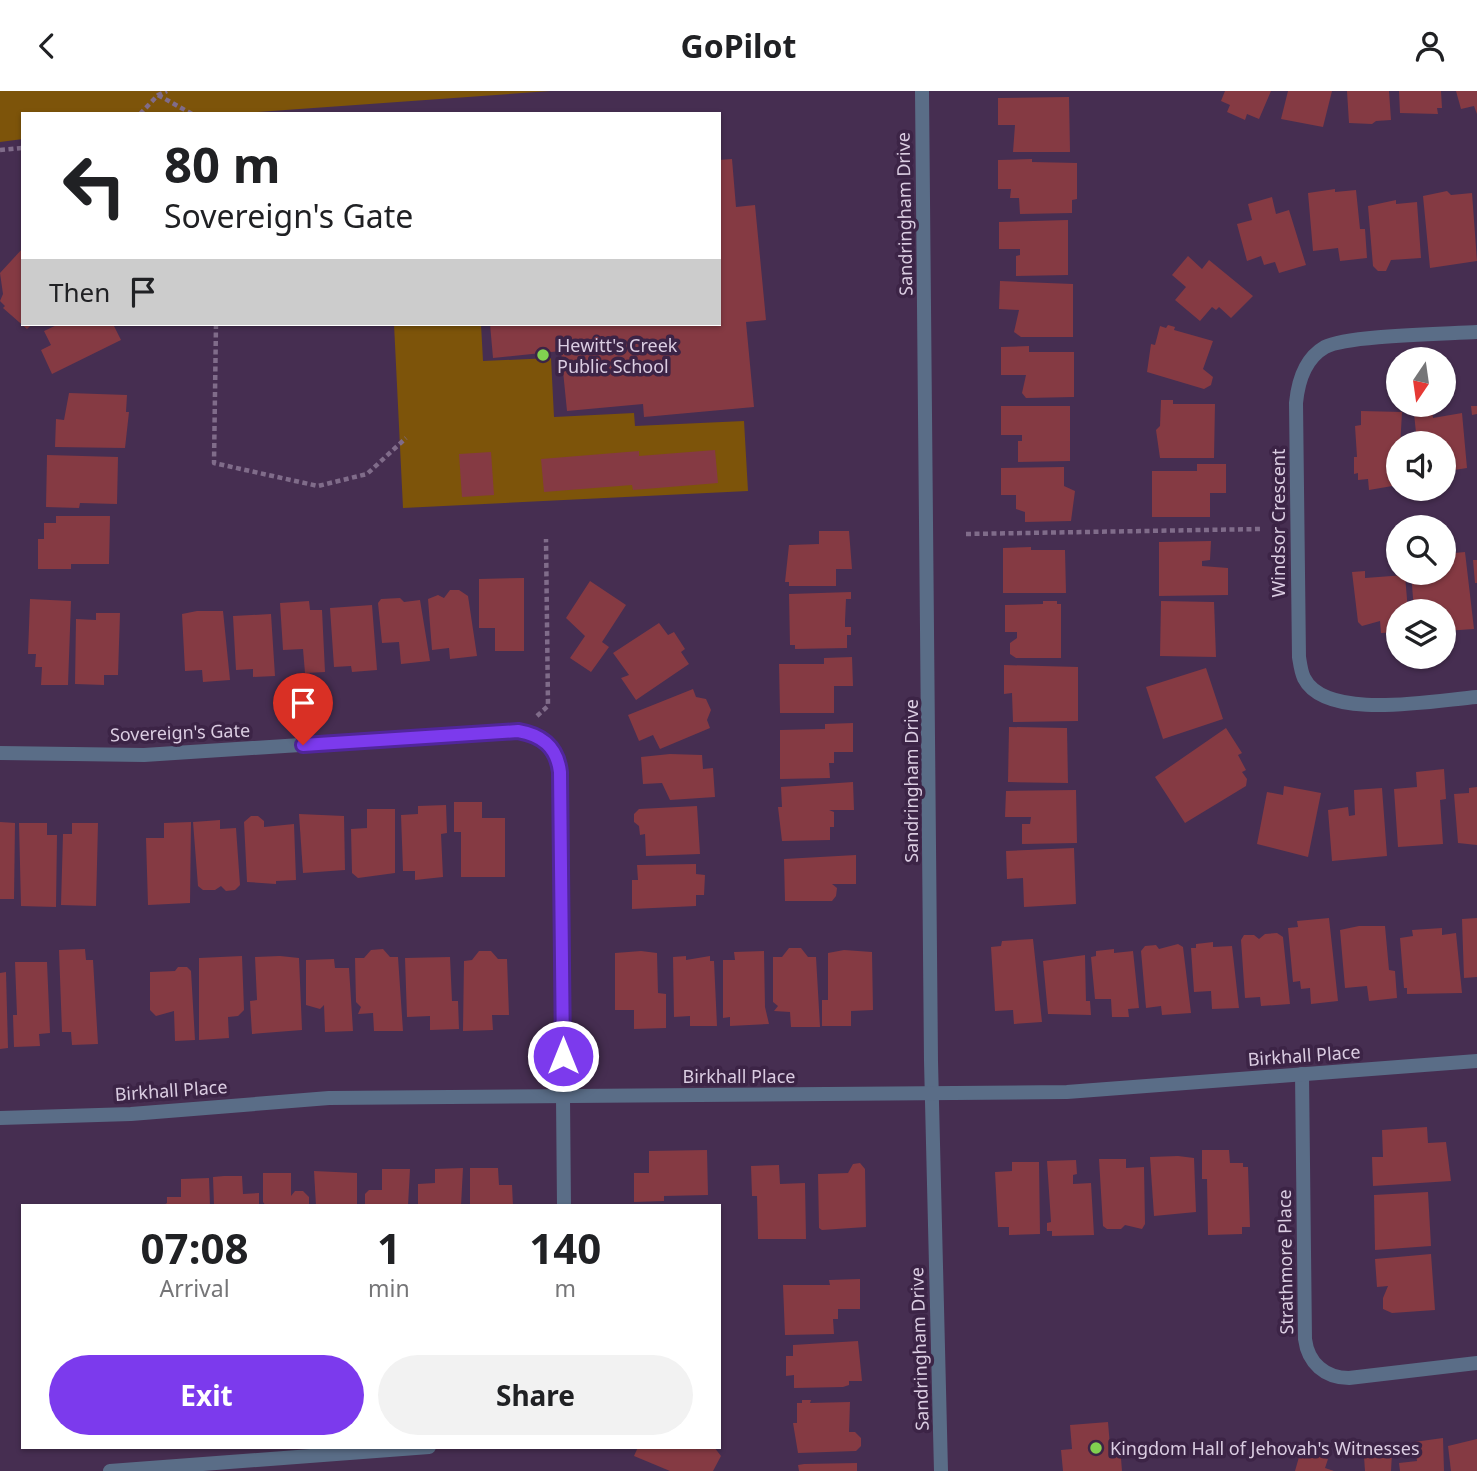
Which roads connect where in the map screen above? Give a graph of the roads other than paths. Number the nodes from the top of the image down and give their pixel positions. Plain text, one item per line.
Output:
1 (922, 91) edge
2 (1477, 332) edge
3 (1477, 697) edge
4 (0, 753) edge
5 (1477, 1061) edge
6 (1301, 1074) junction
7 (932, 1094) junction
8 (563, 1095) junction
9 (0, 1118) edge
10 (564, 1204) edge
11 (1477, 1363) edge
12 (402, 1449) edge
13 (110, 1471) edge
14 (941, 1471) edge

1 - 7 street, Sandringham Drive
2 - 3 street, Windsor Crescent
4 - 8 street, Sovereign's Gate
5 - 6 street, Birkhall Place
6 - 7 street, Birkhall Place
6 - 11 street, Strathmore Place
7 - 8 street, Birkhall Place
7 - 14 street, Sandringham Drive
8 - 9 street, Birkhall Place
8 - 10 street
12 - 13 street

